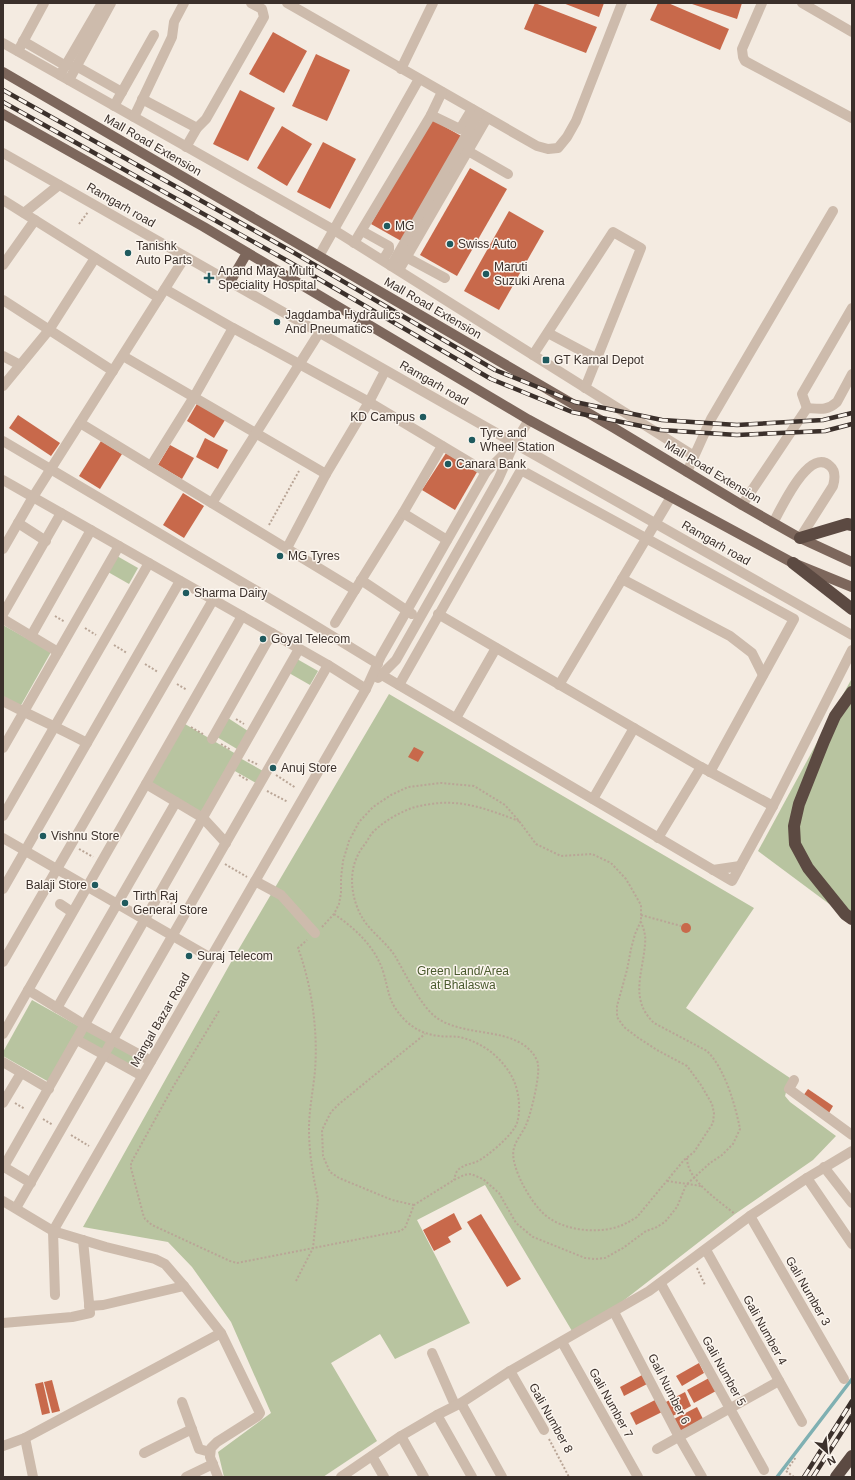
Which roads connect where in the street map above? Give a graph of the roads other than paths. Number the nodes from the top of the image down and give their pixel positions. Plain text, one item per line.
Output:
1 (44, 3) edge
2 (102, 3) edge
3 (111, 3) edge
4 (184, 3) edge
5 (251, 3) edge
6 (287, 3) edge
7 (433, 3) edge
8 (622, 3) edge
9 (762, 3) edge
10 (802, 3) edge
11 (852, 32) edge
12 (154, 34) dead end
13 (23, 41) junction
14 (3, 43) edge
15 (18, 51) junction
16 (66, 66) junction
17 (76, 66) junction
18 (401, 69) junction
19 (3, 72) edge
20 (64, 78) junction
21 (419, 79) junction
22 (122, 92) junction
23 (442, 92) junction
24 (142, 99) junction
25 (114, 106) junction
26 (3, 114) edge
27 (479, 114) junction
28 (431, 115) junction
29 (134, 117) junction
30 (852, 118) edge
31 (197, 128) junction
32 (186, 147) junction
33 (468, 151) junction
34 (3, 153) edge
35 (508, 174) dead end
36 (59, 185) junction
37 (3, 200) edge
38 (833, 211) dead end
39 (24, 213) junction
40 (35, 220) junction
41 (334, 230) junction
42 (362, 231) junction
43 (354, 243) junction
44 (246, 252) junction
45 (319, 256) junction
46 (185, 257) junction
47 (406, 257) junction
48 (95, 258) junction
49 (3, 265) edge
50 (391, 265) junction
51 (446, 278) dead end
52 (230, 282) junction
53 (165, 289) junction
54 (159, 298) junction
55 (3, 300) edge
56 (852, 308) edge
57 (233, 328) junction
58 (50, 330) junction
59 (319, 333) junction
60 (548, 333) junction
61 (533, 355) junction
62 (3, 356) edge
63 (123, 356) junction
64 (597, 359) junction
65 (20, 365) junction
66 (300, 365) junction
67 (113, 371) junction
68 (385, 371) junction
69 (852, 374) edge
70 (3, 386) edge
71 (585, 388) junction
72 (194, 397) junction
73 (369, 402) junction
74 (807, 408) junction
75 (529, 420) junction
76 (80, 423) junction
77 (256, 433) junction
78 (3, 441) edge
79 (514, 444) junction
80 (442, 446) junction
81 (694, 456) junction
82 (151, 466) junction
83 (51, 469) junction
84 (486, 472) junction
85 (687, 472) junction
86 (326, 474) junction
87 (3, 480) edge
88 (33, 497) junction
89 (671, 497) junction
90 (212, 503) junction
91 (742, 505) junction
92 (61, 513) junction
93 (403, 513) junction
94 (18, 523) junction
95 (654, 523) junction
96 (773, 523) junction
97 (850, 523) edge
98 (91, 530) junction
99 (646, 538) junction
100 (800, 538) junction
101 (46, 540) junction
102 (447, 540) junction
103 (119, 546) junction
104 (286, 548) junction
105 (3, 549) edge
106 (852, 562) edge
107 (792, 563) junction
108 (149, 564) junction
109 (622, 579) junction
110 (361, 580) junction
111 (180, 581) junction
112 (852, 587) edge
113 (355, 590) junction
114 (213, 600) junction
115 (852, 609) edge
116 (408, 610) junction
117 (3, 614) edge
118 (438, 614) junction
119 (242, 616) junction
120 (419, 618) junction
121 (3, 619) edge
122 (335, 623) dead end
123 (272, 633) junction
124 (852, 635) edge
125 (31, 636) junction
126 (496, 648) junction
127 (299, 649) junction
128 (852, 650) edge
129 (58, 652) junction
130 (328, 665) junction
131 (378, 670) junction
132 (763, 675) junction
133 (399, 684) junction
134 (560, 685) junction
135 (366, 688) junction
136 (852, 692) edge
137 (3, 701) edge
138 (23, 712) junction
139 (456, 718) junction
140 (55, 726) junction
141 (634, 728) junction
142 (212, 739) dead end
143 (87, 743) junction
144 (3, 748) edge
145 (701, 767) junction
146 (710, 772) junction
147 (146, 784) junction
148 (593, 799) junction
149 (176, 802) junction
150 (773, 806) junction
151 (4, 811) edge
152 (203, 818) junction
153 (3, 838) edge
154 (658, 838) junction
155 (226, 843) junction
156 (25, 850) junction
157 (740, 866) junction
158 (58, 869) junction
159 (713, 870) junction
160 (255, 881) junction
161 (88, 886) junction
162 (3, 889) edge
163 (118, 903) junction
164 (60, 904) dead end
165 (72, 912) junction
166 (146, 919) junction
167 (852, 919) edge
168 (315, 932) road end
169 (173, 935) junction
170 (211, 958) junction
171 (3, 962) edge
172 (28, 990) junction
173 (57, 1008) junction
174 (85, 1025) junction
175 (3, 1034) edge
176 (77, 1040) junction
177 (113, 1040) junction
178 (104, 1055) junction
179 (151, 1061) junction
180 (3, 1062) edge
181 (21, 1072) junction
182 (142, 1076) junction
183 (794, 1080) dead end
184 (49, 1089) junction
185 (3, 1103) edge
186 (852, 1135) edge
187 (852, 1151) edge
188 (824, 1167) junction
189 (3, 1168) edge
190 (807, 1178) junction
191 (31, 1182) junction
192 (3, 1201) edge
193 (852, 1203) edge
194 (16, 1208) junction
195 (747, 1218) junction
196 (53, 1231) junction
197 (83, 1240) junction
198 (852, 1244) edge
199 (706, 1250) junction
200 (661, 1284) junction
201 (184, 1286) junction
202 (55, 1295) dead end
203 (90, 1306) junction
204 (614, 1312) junction
205 (3, 1323) edge
206 (222, 1333) junction
207 (562, 1342) junction
208 (432, 1353) dead end
209 (510, 1371) junction
210 (844, 1379) dead end
211 (779, 1381) junction
212 (182, 1402) dead end
213 (458, 1404) junction
214 (731, 1409) junction
215 (436, 1415) junction
216 (802, 1422) dead end
217 (192, 1429) junction
218 (544, 1430) road end
219 (401, 1436) junction
220 (679, 1437) junction
221 (25, 1438) junction
222 (3, 1446) edge
223 (657, 1449) dead end
224 (210, 1452) junction
225 (144, 1453) dead end
226 (372, 1456) junction
227 (852, 1456) edge
228 (213, 1464) junction
229 (764, 1470) dead end
230 (33, 1477) edge
231 (186, 1477) edge
232 (218, 1477) edge
233 (340, 1477) edge
234 (384, 1477) edge
235 (424, 1477) edge
236 (472, 1477) edge
237 (502, 1477) edge
238 (638, 1477) edge
239 (702, 1477) edge
240 (836, 1477) edge

1 - 13 street
2 - 16 street
3 - 17 street
4 - 24 street
5 - 31 street
6 - 18 street
7 - 18 street
8 - 27 street
9 - 30 street
10 - 11 street
12 - 22 street
13 - 15 street
13 - 16 street
14 - 15 street
15 - 20 street
16 - 20 street
17 - 20 street
17 - 22 street
18 - 21 street
19 - 45 main road, Mall Road Extension
20 - 25 street
21 - 23 street
21 - 41 street
22 - 25 street
23 - 27 street
23 - 28 street
24 - 29 street
24 - 31 street
25 - 29 street
26 - 44 main road
27 - 28 street
27 - 33 street
27 - 50 street
28 - 42 street
29 - 32 street
31 - 32 street
32 - 41 street
33 - 35 street
33 - 47 street
34 - 36 street, Ramgarh road
36 - 39 street
36 - 46 street, Ramgarh road
37 - 39 street
38 - 81 street
39 - 40 street
40 - 48 street
40 - 49 street
41 - 43 street
41 - 45 street
42 - 43 street
42 - 50 street
43 - 50 street
44 - 52 main road
44 - 75 main road
45 - 85 main road, Mall Road Extension
46 - 52 street, Ramgarh road
46 - 53 street
47 - 50 street
47 - 51 street
48 - 54 street
48 - 58 street
50 - 61 street
52 - 59 street, Ramgarh road
53 - 54 street
53 - 57 street
54 - 63 street
55 - 58 street
56 - 74 street
57 - 66 street
57 - 72 street
58 - 65 street
58 - 67 street
59 - 66 street
59 - 68 street, Ramgarh road
60 - 61 street
60 - 64 street
60 - 64 street
61 - 71 street
62 - 65 street
63 - 67 street
63 - 72 street
64 - 71 street
65 - 70 street
66 - 73 street
66 - 77 street
67 - 76 street
68 - 73 street
68 - 79 street, Ramgarh road
69 - 74 street
71 - 81 street
72 - 77 street
72 - 82 street
73 - 80 street
73 - 86 street
74 - 91 street
75 - 79 street
75 - 89 main road
76 - 82 street
76 - 83 street
77 - 86 street
77 - 90 street
78 - 83 street
79 - 84 street, Mangal Bazar Road
79 - 95 street, Ramgarh road
79 - 120 street
80 - 84 street
80 - 93 street
81 - 85 street
82 - 90 street
83 - 88 street
83 - 131 street
84 - 102 street, Mangal Bazar Road
85 - 91 main road, Mall Road Extension
86 - 104 street
87 - 88 street
88 - 92 street
88 - 94 street
89 - 95 street
89 - 107 main road
90 - 104 street
91 - 96 main road, Mall Road Extension
92 - 98 street
92 - 101 street
93 - 102 street
93 - 110 street
94 - 101 street
94 - 105 street
95 - 99 street
95 - 124 street, Ramgarh road
96 - 100 main road, Mall Road Extension
96 - 100 street
97 - 100 highway
98 - 103 street
98 - 125 street
99 - 109 street
99 - 118 street
99 - 132 street
100 - 106 main road, Mall Road Extension
101 - 117 street
102 - 116 street, Mangal Bazar Road
103 - 108 street
103 - 129 street
104 - 113 street
107 - 112 main road
107 - 115 highway
108 - 111 street
108 - 140 street
109 - 132 street
109 - 134 street
110 - 113 street
110 - 116 street
111 - 114 street
111 - 143 street
113 - 122 street
114 - 119 street
114 - 158 street
116 - 120 street
116 - 131 street, Mangal Bazar Road
118 - 126 street
118 - 133 street
119 - 123 street
119 - 147 street
120 - 131 street
121 - 125 street
123 - 127 street
123 - 142 street
125 - 129 street
126 - 134 street
126 - 139 street
127 - 130 street
127 - 152 street
128 - 150 street
129 - 138 street
130 - 135 street
130 - 155 street
131 - 133 street
131 - 135 street, Mangal Bazar Road
132 - 146 street
133 - 139 street
134 - 141 street
135 - 160 street, Mangal Bazar Road
136 - 167 highway
137 - 138 street
138 - 140 street
138 - 144 street
139 - 148 street
140 - 143 street
140 - 151 street
141 - 145 street
141 - 148 street
143 - 156 street
145 - 146 street
145 - 154 street
146 - 150 street
147 - 149 street
147 - 161 street
148 - 154 street
149 - 152 street
149 - 163 street
150 - 157 street
152 - 155 street
152 - 166 street
153 - 156 street
154 - 159 street
155 - 169 street
156 - 158 street
156 - 162 street
157 - 159 street
157 - 159 street
158 - 161 street
158 - 171 street
160 - 168 street
160 - 170 street, Mangal Bazar Road
161 - 163 street
161 - 165 street
163 - 166 street
163 - 173 street
164 - 165 street
165 - 172 street
166 - 169 street
166 - 174 street
169 - 170 street
169 - 177 street
170 - 179 street, Mangal Bazar Road
172 - 173 street
172 - 175 street
173 - 174 street
174 - 176 street
174 - 177 street
176 - 178 street
176 - 184 street
177 - 178 street
177 - 179 street
178 - 182 street
178 - 191 street
179 - 182 street, Mangal Bazar Road
180 - 181 street
181 - 184 street
181 - 185 street
182 - 196 street, Mangal Bazar Road
183 - 186 street
184 - 189 street
187 - 188 street
188 - 190 street
188 - 193 street
189 - 191 street
190 - 195 street
190 - 198 street
191 - 194 street
192 - 194 street
194 - 196 street
195 - 199 street
195 - 210 street, Gali Number 3
196 - 197 street
196 - 202 street
197 - 201 street
197 - 203 street
199 - 200 street
199 - 211 street, Gali Number 4
200 - 204 street
200 - 214 street, Gali Number 5
201 - 203 street
201 - 206 street
203 - 205 street
204 - 207 street
204 - 220 street, Gali Number 6
206 - 221 street
206 - 224 street
207 - 209 street
207 - 238 street, Gali Number 7
208 - 213 street
209 - 213 street
209 - 218 street, Gali Number 8
211 - 214 street
211 - 216 street, Gali Number 4
212 - 217 street
213 - 215 street
213 - 237 street
214 - 220 street
214 - 229 street, Gali Number 5
215 - 219 street
215 - 236 street
217 - 224 street
217 - 225 street
219 - 226 street
219 - 235 street
220 - 223 street
220 - 239 street, Gali Number 6
221 - 222 street
221 - 230 street
224 - 228 street
226 - 233 street
226 - 234 street
227 - 240 highway
228 - 231 street
228 - 232 street

